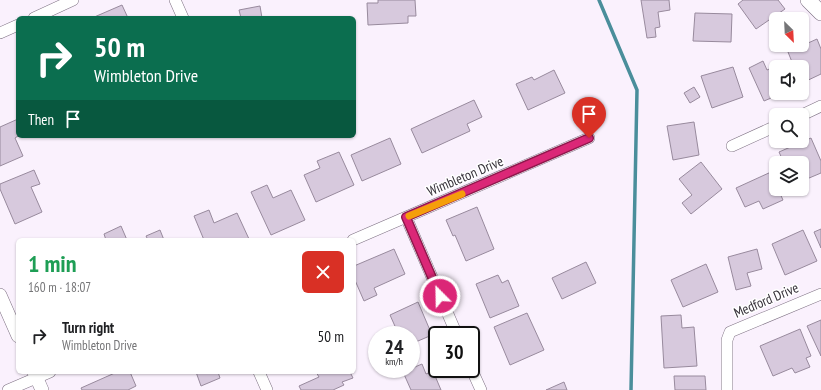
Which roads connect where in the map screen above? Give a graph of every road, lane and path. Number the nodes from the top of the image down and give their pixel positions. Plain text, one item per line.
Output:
1 (73, 0) edge
2 (175, 0) edge
3 (808, 0) edge
4 (821, 13) edge
5 (38, 16) edge
6 (182, 16) edge
7 (16, 26) edge
8 (0, 33) edge
9 (821, 106) edge
10 (809, 112) edge
11 (769, 129) edge
12 (589, 138) dead end
13 (732, 146) dead end
14 (406, 217) junction
15 (356, 239) edge
16 (821, 294) edge
17 (0, 295) edge
18 (453, 326) edge
19 (16, 331) edge
20 (260, 374) edge
21 (35, 375) edge
22 (476, 378) edge
23 (8, 390) edge
24 (42, 390) edge
25 (267, 390) edge
26 (481, 390) edge
27 (727, 390) edge

1 - 5 street
2 - 6 street
3 - 4 main road
7 - 8 street
9 - 10 street
11 - 13 street
12 - 14 street, Wimbleton Drive
14 - 15 street, Wimbleton Drive
14 - 18 street
16 - 27 street, Medford Drive
17 - 19 street
20 - 25 street
21 - 23 street
21 - 24 street
22 - 26 street

